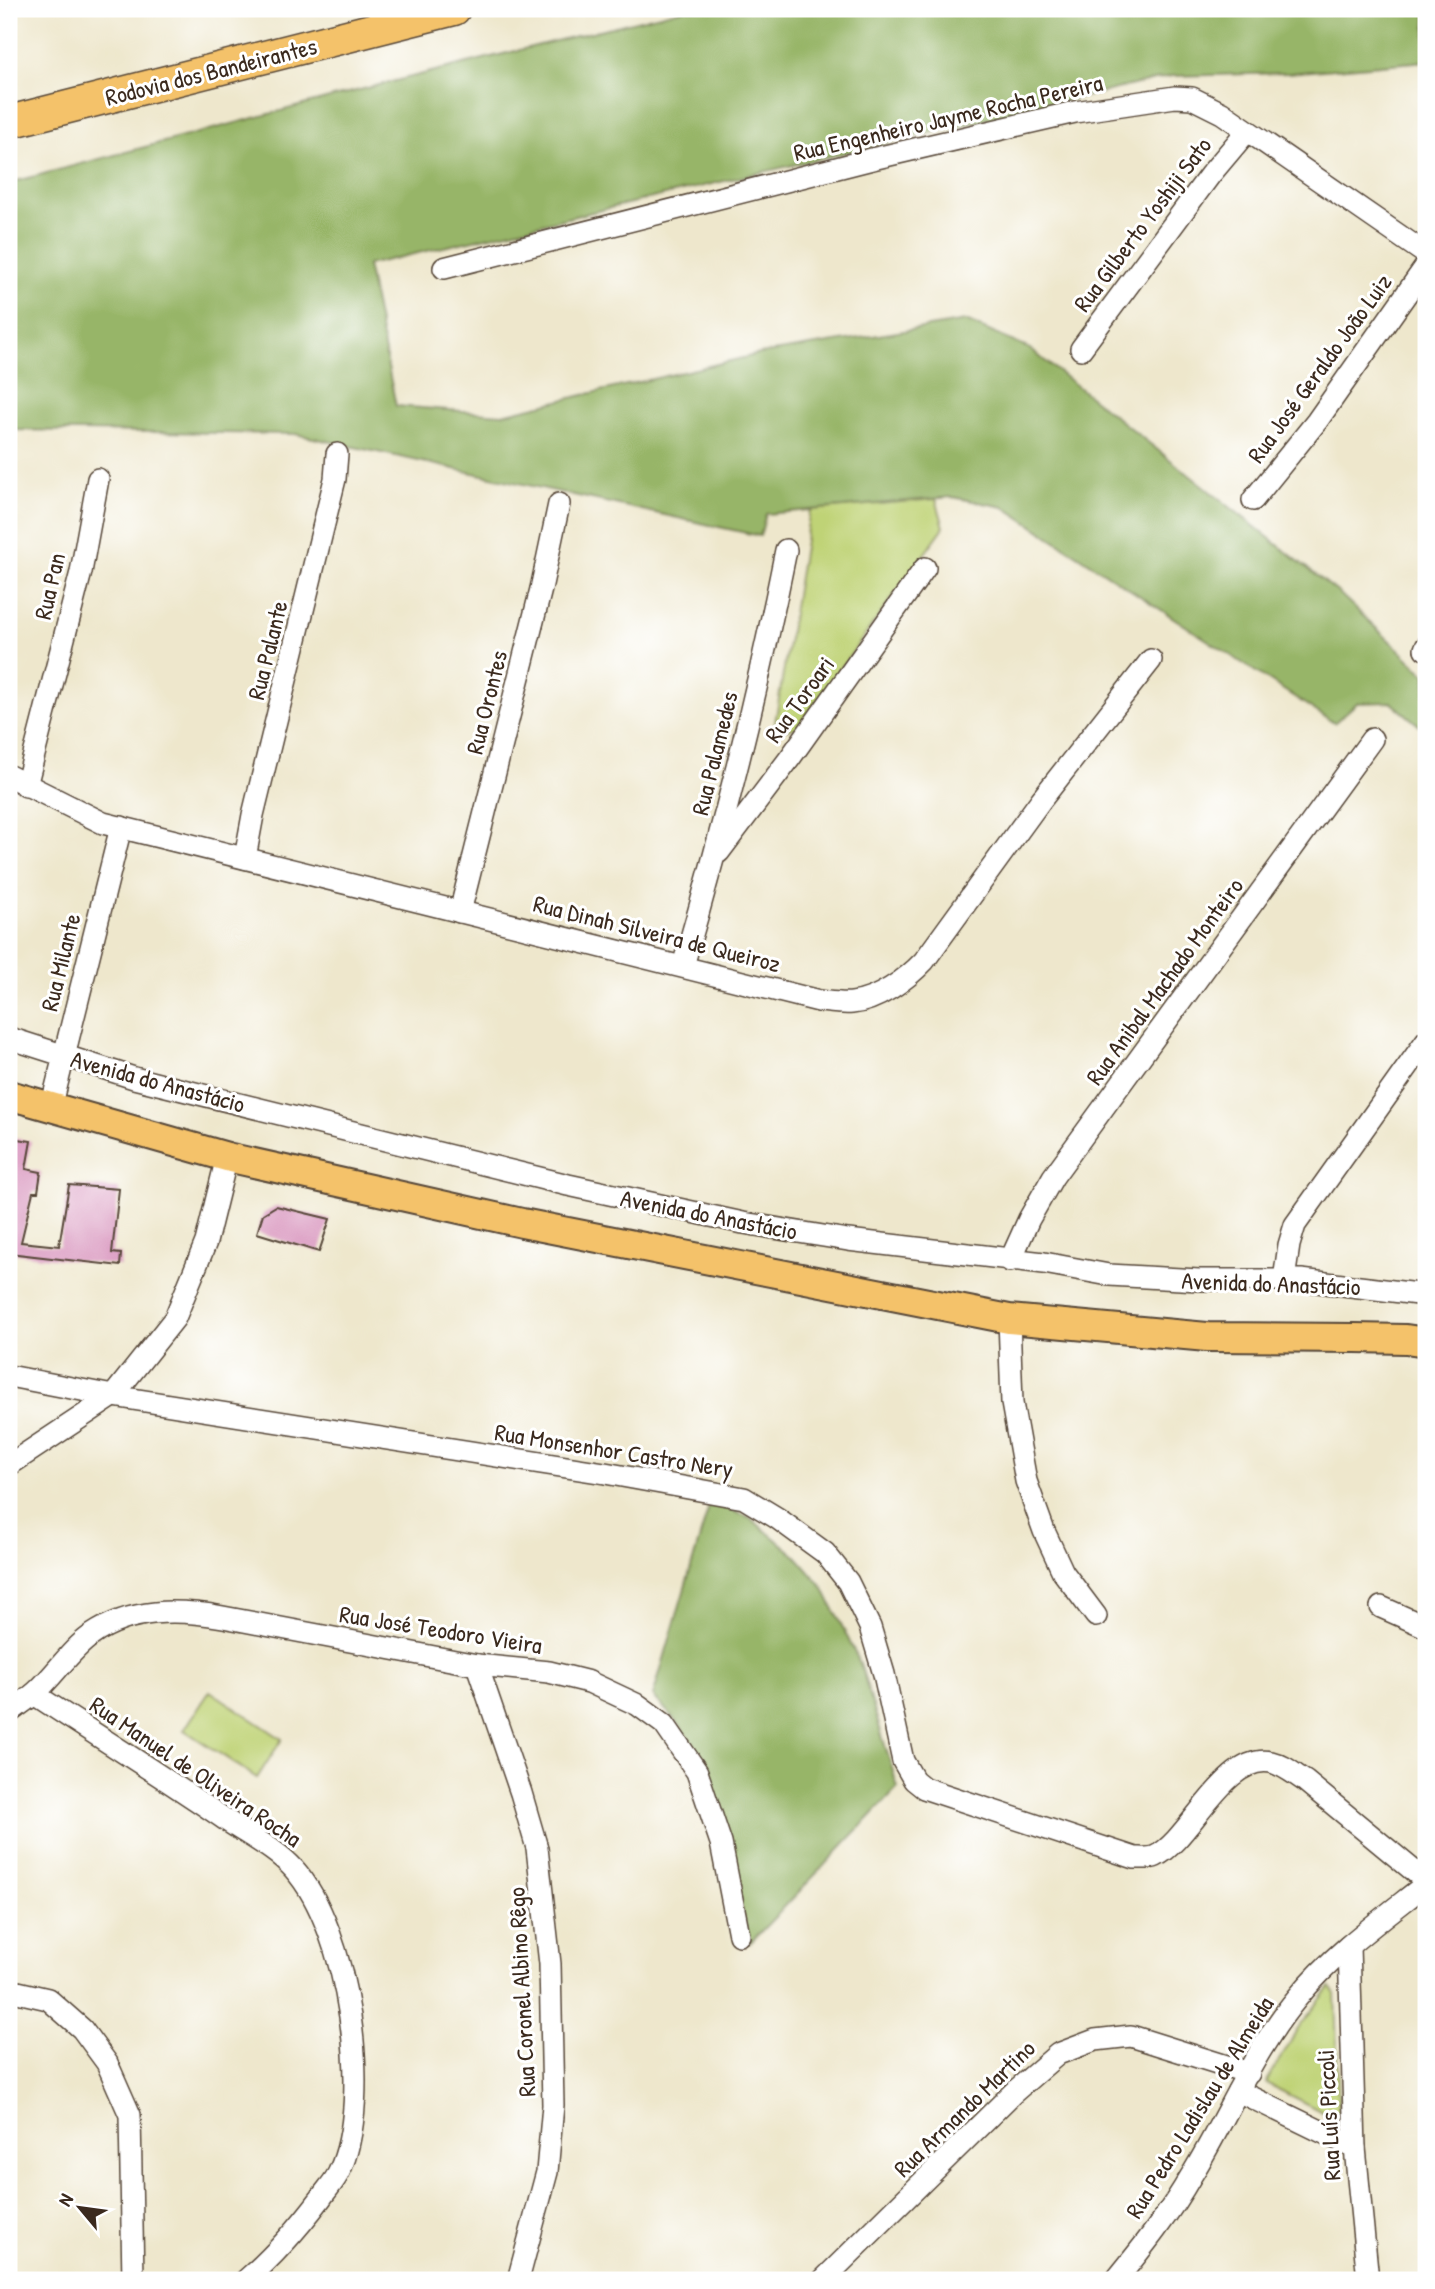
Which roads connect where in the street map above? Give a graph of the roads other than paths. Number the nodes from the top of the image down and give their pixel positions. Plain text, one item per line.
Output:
1 (454, 9) edge
2 (9, 122) edge
3 (1247, 131) junction
4 (1426, 254) edge
5 (1426, 265) edge
6 (444, 268) dead end
7 (1081, 349) dead end
8 (337, 454) dead end
9 (98, 479) dead end
10 (1253, 499) dead end
11 (559, 504) dead end
12 (786, 550) dead end
13 (925, 568) dead end
14 (1151, 660) dead end
15 (1372, 739) dead end
16 (18, 781) edge
17 (121, 827) junction
18 (245, 859) junction
19 (714, 860) junction
20 (460, 912) junction
21 (683, 966) junction
22 (9, 1038) edge
23 (1426, 1041) edge
24 (64, 1055) junction
25 (9, 1095) edge
26 (51, 1108) junction
27 (227, 1157) junction
28 (1010, 1261) junction
29 (1284, 1280) junction
30 (1426, 1294) edge
31 (1009, 1318) junction
32 (1426, 1342) edge
33 (9, 1376) edge
34 (113, 1396) junction
35 (9, 1465) edge
36 (1381, 1606) dead end
37 (1096, 1616) dead end
38 (1426, 1627) edge
39 (477, 1665) junction
40 (34, 1694) junction
41 (9, 1713) edge
42 (1426, 1882) edge
43 (739, 1935) dead end
44 (1349, 1946) junction
45 (9, 1990) edge
46 (1244, 2082) junction
47 (1354, 2148) junction
48 (134, 2280) edge
49 (246, 2280) edge
50 (518, 2280) edge
51 (823, 2280) edge
52 (1116, 2280) edge
53 (1368, 2280) edge

1 - 2 highway, Rodovia dos Bandeirantes
3 - 4 street, Rua Engenheiro Jayme Rocha Pereira
3 - 6 street, Rua Engenheiro Jayme Rocha Pereira
3 - 7 street, Rua Gilberto Yoshiji Sato
5 - 10 street, Rua José Geraldo João Luiz
8 - 18 street, Rua Palante
9 - 16 street, Rua Pan
11 - 20 street, Rua Orontes
12 - 19 street, Rua Palamedes
13 - 19 street, Rua Toroari
14 - 21 street, Rua Dinah Silveira de Queiroz
15 - 28 street, Rua Anibal Machado Monteiro
16 - 17 street, Rua Dinah Silveira de Queiroz
17 - 18 street, Rua Dinah Silveira de Queiroz
17 - 24 street, Rua Milante
18 - 20 street, Rua Dinah Silveira de Queiroz
19 - 21 street, Rua Palamedes
20 - 21 street, Rua Dinah Silveira de Queiroz
22 - 24 street, Avenida do Anastácio
23 - 29 street
24 - 26 street, Rua Milante
24 - 28 street, Avenida do Anastácio
25 - 26 main road, Avenida do Anastácio
26 - 27 main road, Avenida do Anastácio
27 - 31 main road, Avenida do Anastácio
27 - 34 street
28 - 29 street, Avenida do Anastácio
29 - 30 street, Avenida do Anastácio
31 - 32 main road, Avenida do Anastácio
31 - 37 street
33 - 34 street, Rua Monsenhor Castro Nery
34 - 35 street
34 - 42 street, Rua Monsenhor Castro Nery
36 - 38 street
39 - 40 street, Rua José Teodoro Vieira
39 - 43 street, Rua José Teodoro Vieira
39 - 50 street, Rua Coronel Albino Rêgo
40 - 41 street, Rua José Teodoro Vieira
40 - 49 street, Rua Manuel de Oliveira Rocha
42 - 44 street, Rua Pedro Ladislau de Almeida
44 - 46 street, Rua Pedro Ladislau de Almeida
44 - 47 street, Rua Luís Piccoli
45 - 48 street
46 - 47 street, Rua Armando Martino
46 - 51 street, Rua Armando Martino
46 - 52 street, Rua Pedro Ladislau de Almeida
47 - 53 street, Rua Luís Piccoli

